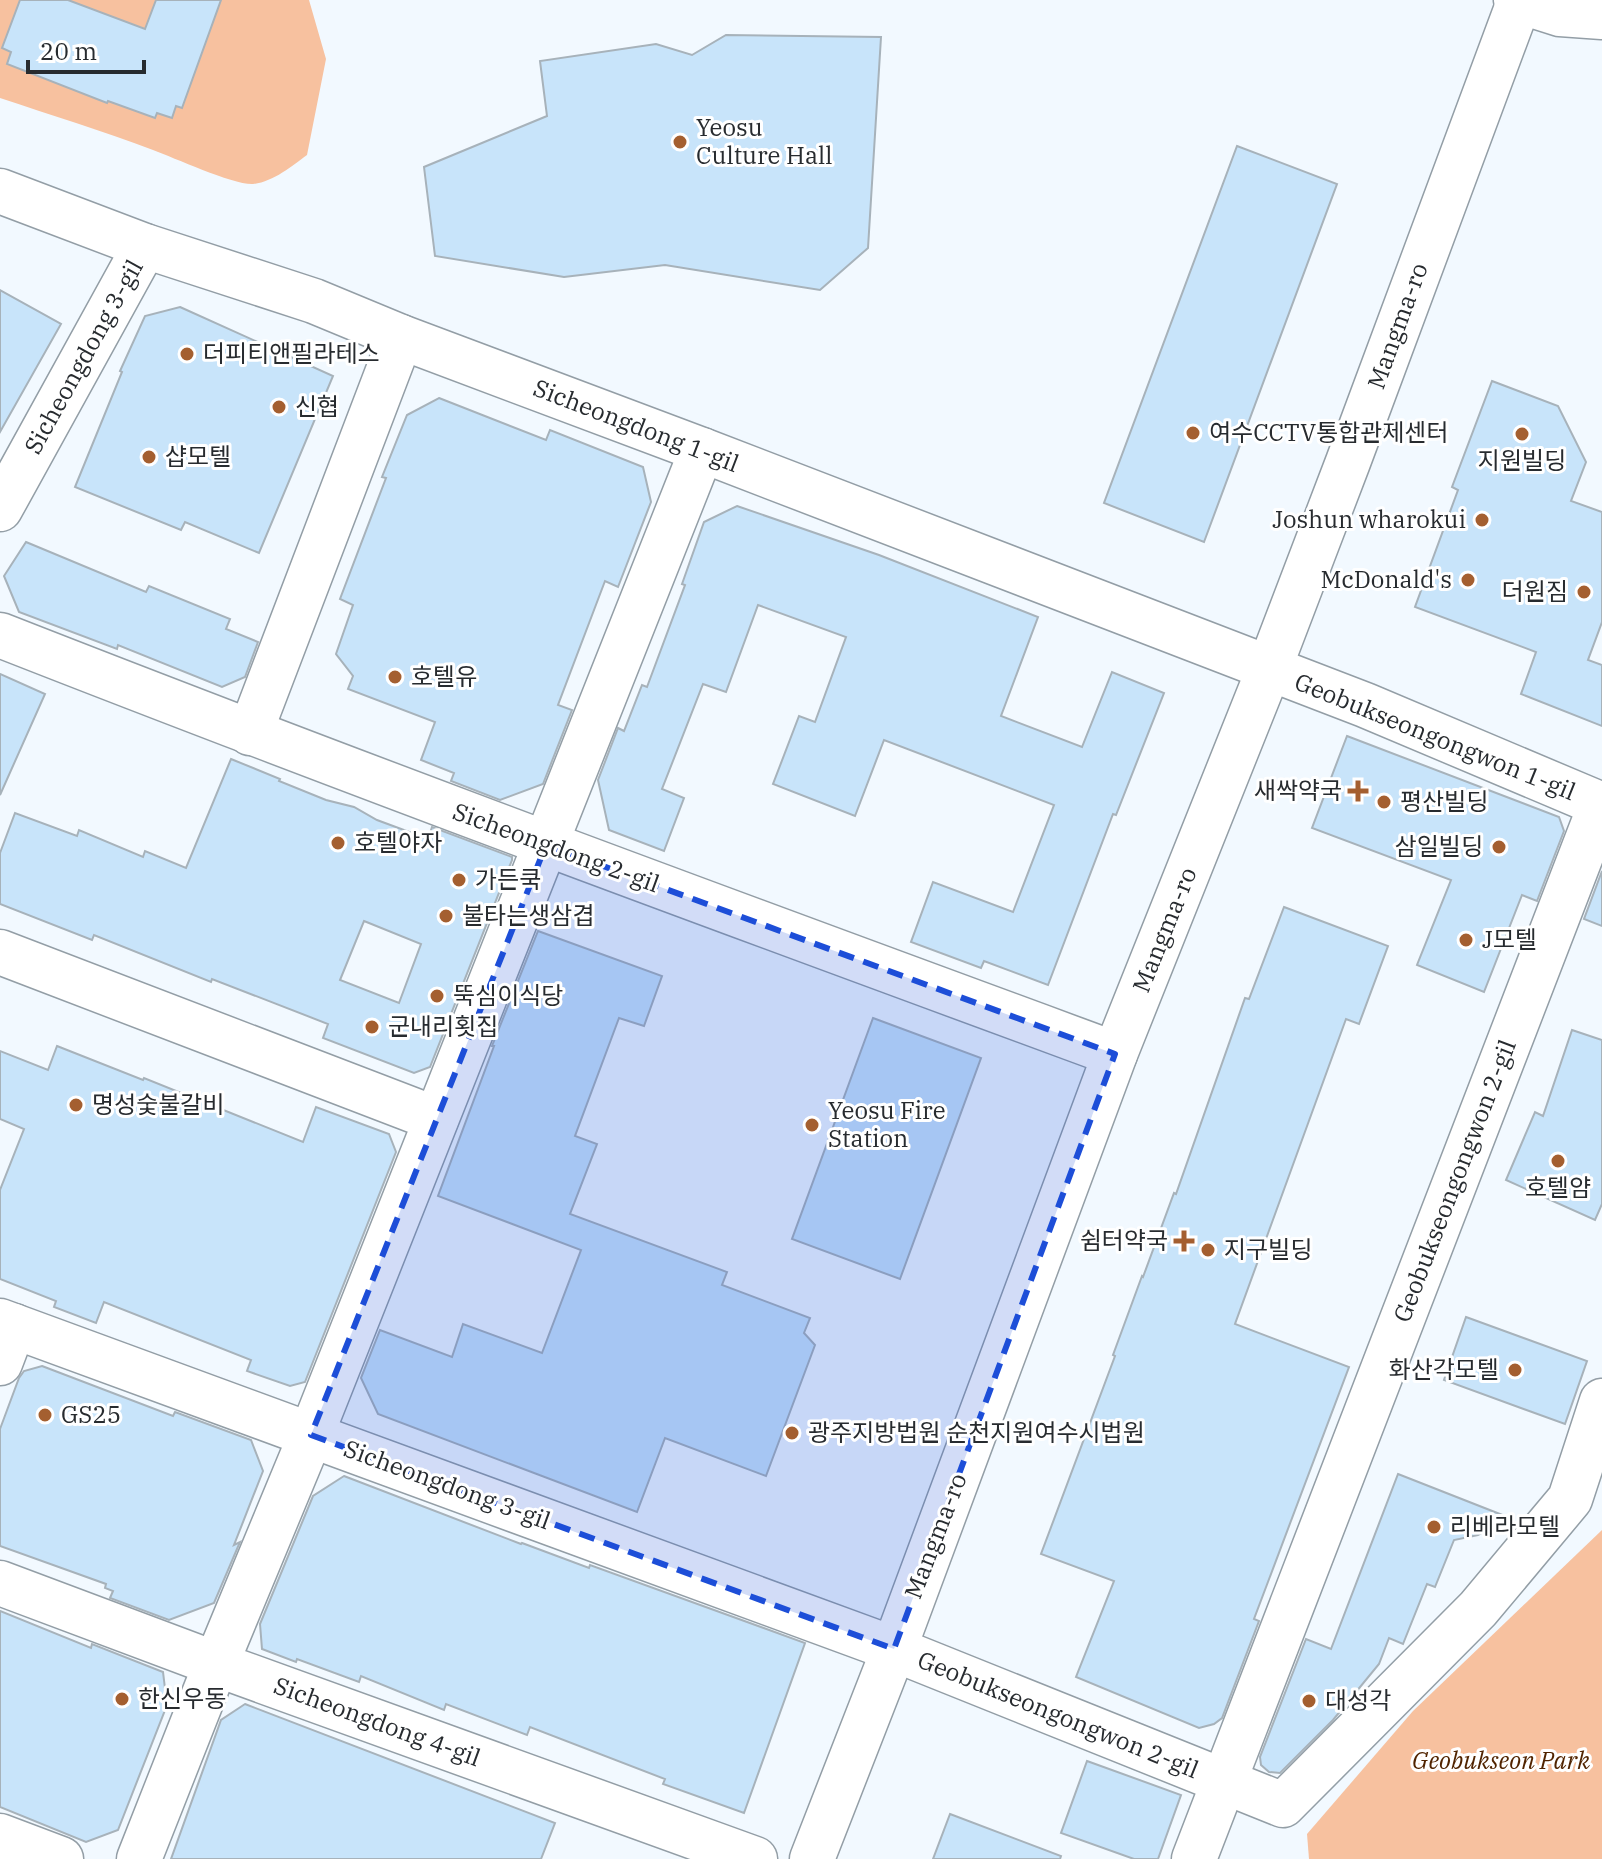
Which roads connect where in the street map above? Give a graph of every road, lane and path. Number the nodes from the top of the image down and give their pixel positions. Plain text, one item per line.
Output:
1 (1518, 1) edge
2 (1602, 17) edge
3 (0, 191) edge
4 (145, 246) junction
5 (401, 337) junction
6 (702, 450) junction
7 (0, 509) edge
8 (0, 635) edge
9 (1269, 669) junction
10 (250, 733) junction
11 (1602, 804) edge
12 (546, 845) junction
13 (0, 952) edge
14 (1115, 1054) junction
15 (436, 1119) junction
16 (5, 1337) edge
17 (1602, 1401) edge
18 (311, 1435) junction
19 (0, 1583) edge
20 (894, 1649) junction
21 (216, 1664) junction
22 (1223, 1781) junction
23 (0, 1836) edge
24 (61, 1859) edge
25 (139, 1859) edge
26 (755, 1859) edge
27 (812, 1859) edge
28 (1194, 1859) edge

1 - 2 street
1 - 9 street, Mangma-ro
3 - 4 street, Sicheongdong 1-gil
4 - 5 street, Sicheongdong 1-gil
4 - 7 street, Sicheongdong 3-gil
5 - 6 street, Sicheongdong 1-gil
5 - 10 street
6 - 9 street, Sicheongdong 1-gil
6 - 12 street
8 - 10 street, Sicheongdong 2-gil
9 - 11 street, Geobukseongongwon 1-gil
9 - 14 street, Mangma-ro
10 - 12 street, Sicheongdong 2-gil
11 - 22 street, Geobukseongongwon 2-gil
12 - 14 street, Sicheongdong 2-gil
12 - 15 street
13 - 15 street
14 - 20 street, Mangma-ro
15 - 18 street
16 - 18 street, Sicheongdong 3-gil
17 - 22 street, Geobukseongongwon 2-gil
18 - 20 street, Sicheongdong 3-gil
18 - 21 street
19 - 21 street, Sicheongdong 4-gil
20 - 22 street, Geobukseongongwon 2-gil
20 - 27 street, Mangma-ro
21 - 25 street
21 - 26 street, Sicheongdong 4-gil
22 - 28 street, Geobukseongongwon 2-gil
23 - 24 street

